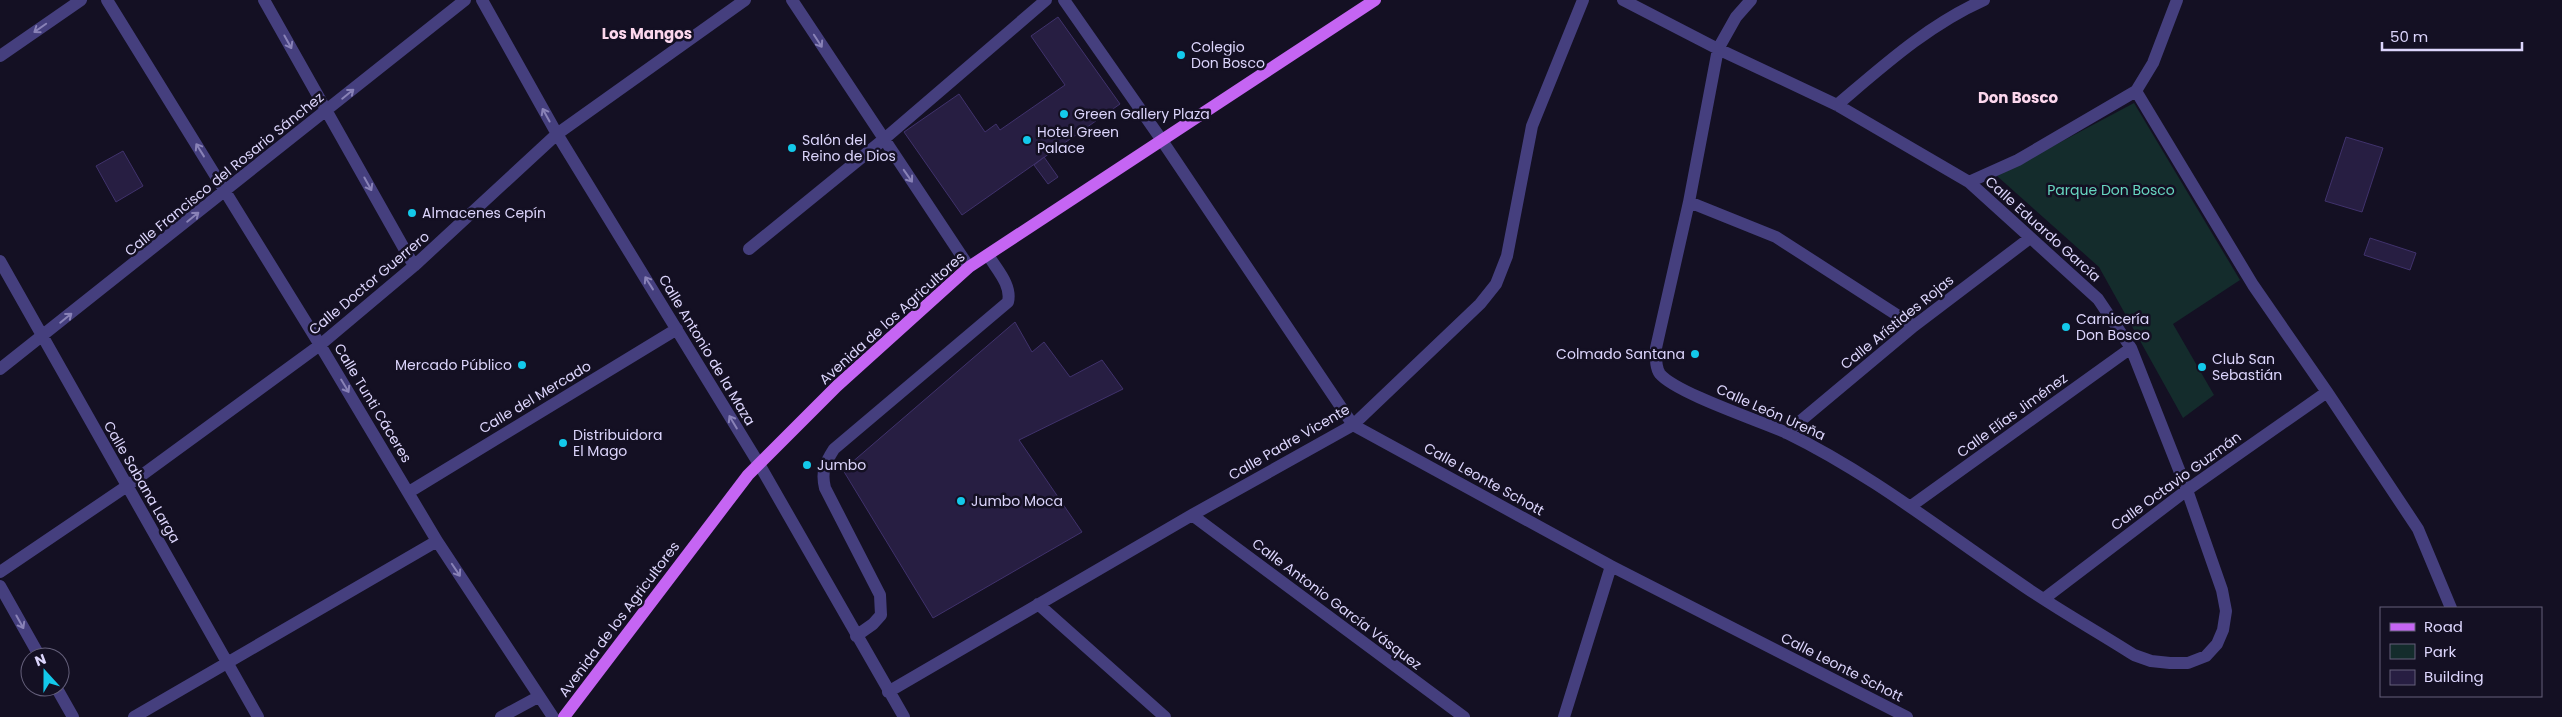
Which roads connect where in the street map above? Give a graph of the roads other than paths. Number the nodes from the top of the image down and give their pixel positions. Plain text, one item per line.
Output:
1 (80, 0) edge
2 (108, 0) edge
3 (264, 0) edge
4 (465, 0) edge
5 (482, 0) edge
6 (745, 0) edge
7 (792, 0) edge
8 (1046, 0) edge
9 (1064, 0) edge
10 (1374, 0) edge
11 (1583, 0) edge
12 (1623, 0) edge
13 (1751, 0) edge
14 (1984, 0) edge
15 (2177, 0) edge
16 (1718, 49) junction
17 (0, 56) edge
18 (2136, 91) junction
19 (1837, 105) junction
20 (326, 111) junction
21 (557, 134) junction
22 (1161, 139) junction
23 (883, 140) junction
24 (1969, 182) junction
25 (226, 191) junction
26 (1689, 202) junction
27 (2030, 238) junction
28 (749, 250) dead end
29 (988, 255) junction
30 (0, 261) edge
31 (414, 266) junction
32 (969, 267) junction
33 (1914, 326) junction
34 (677, 329) junction
35 (42, 338) junction
36 (320, 345) junction
37 (2131, 348) junction
38 (0, 369) edge
39 (2327, 392) junction
40 (1353, 425) junction
41 (1786, 433) junction
42 (758, 464) junction
43 (127, 486) junction
44 (2187, 490) junction
45 (409, 492) junction
46 (1911, 506) junction
47 (1192, 515) junction
48 (436, 541) junction
49 (1611, 566) junction
50 (0, 572) edge
51 (0, 586) edge
52 (2045, 598) junction
53 (1038, 604) junction
54 (2451, 607) edge
55 (856, 636) junction
56 (34, 647) edge
57 (2206, 656) joint
58 (228, 663) junction
59 (888, 692) junction
60 (62, 697) edge
61 (538, 697) junction
62 (73, 717) edge
63 (134, 717) edge
64 (258, 717) edge
65 (501, 717) edge
66 (553, 717) edge
67 (564, 717) edge
68 (904, 717) edge
69 (1164, 717) edge
70 (1464, 717) edge
71 (1564, 717) edge
72 (1907, 717) edge

1 -> 17 street
25 -> 2 street, Calle Tunti Cáceres
3 -> 20 street
20 -> 4 street, Calle Francisco del Rosario Sánchez
21 -> 5 street, Calle Antonio de la Maza
6 - 21 street, Calle Doctor Guerrero
7 -> 23 street
8 - 23 street
9 - 22 street, Calle Leonte Schott
10 - 22 main road, Avenida de los Agricultores
11 - 40 street, Calle Padre Vicente
12 - 16 street, Calle Eduardo García
13 - 16 street, Calle León Ureña
14 - 19 street
15 - 18 street
16 - 19 street, Calle Eduardo García
16 - 26 street, Calle León Ureña
18 - 24 street
18 - 39 street
19 - 24 street, Calle Eduardo García
20 - 25 street, Calle Francisco del Rosario Sánchez
20 -> 31 street
21 - 31 street, Calle Doctor Guerrero
34 -> 21 street, Calle Antonio de la Maza
22 - 29 main road, Avenida de los Agricultores
22 - 40 street, Calle Leonte Schott
23 - 28 street
23 -> 32 street
24 - 27 street, Calle Eduardo García
35 -> 25 street, Calle Francisco del Rosario Sánchez
25 - 36 street, Calle Tunti Cáceres
26 - 33 street
26 - 41 street, Calle León Ureña
27 - 33 street, Calle Arístides Rojas
27 - 37 street, Calle Eduardo García
29 - 32 main road, Avenida de los Agricultores
29 - 55 street
30 - 35 street, Calle Sabana Larga
31 - 36 street, Calle Doctor Guerrero
32 - 42 main road, Avenida de los Agricultores
33 - 41 street, Calle Arístides Rojas
42 -> 34 street, Calle Antonio de la Maza
34 - 45 street, Calle del Mercado
35 - 38 street, Calle Francisco del Rosario Sánchez
35 - 43 street, Calle Sabana Larga
36 - 43 street, Calle Doctor Guerrero
36 -> 45 street, Calle Tunti Cáceres
37 - 44 street, Calle Eduardo García
37 - 46 street, Calle Elías Jiménez
39 - 44 street, Calle Octavio Guzmán
39 - 54 street
40 - 47 street, Calle Padre Vicente
40 - 49 street, Calle Leonte Schott
41 - 46 street, Calle León Ureña
42 - 55 street, Calle Antonio de la Maza
42 - 67 main road, Avenida de los Agricultores
43 - 50 street, Calle Doctor Guerrero
43 - 58 street, Calle Sabana Larga
44 - 52 street, Calle Octavio Guzmán
44 - 57 street, Calle Eduardo García
45 - 48 street, Calle Tunti Cáceres
46 - 52 street, Calle León Ureña
47 - 53 street, Calle Padre Vicente
47 - 70 street, Calle Antonio García Vásquez
48 - 58 street
48 -> 61 street, Calle Tunti Cáceres
49 - 71 street
49 - 72 street, Calle Leonte Schott
51 -> 56 street
52 - 57 street, Calle León Ureña
53 - 59 street, Calle Padre Vicente
53 - 69 street
55 - 59 street, Calle Antonio de la Maza
58 - 63 street
58 - 64 street, Calle Sabana Larga
59 - 68 street, Calle Antonio de la Maza
60 - 62 street
61 - 65 street
61 - 66 street, Calle Tunti Cáceres

